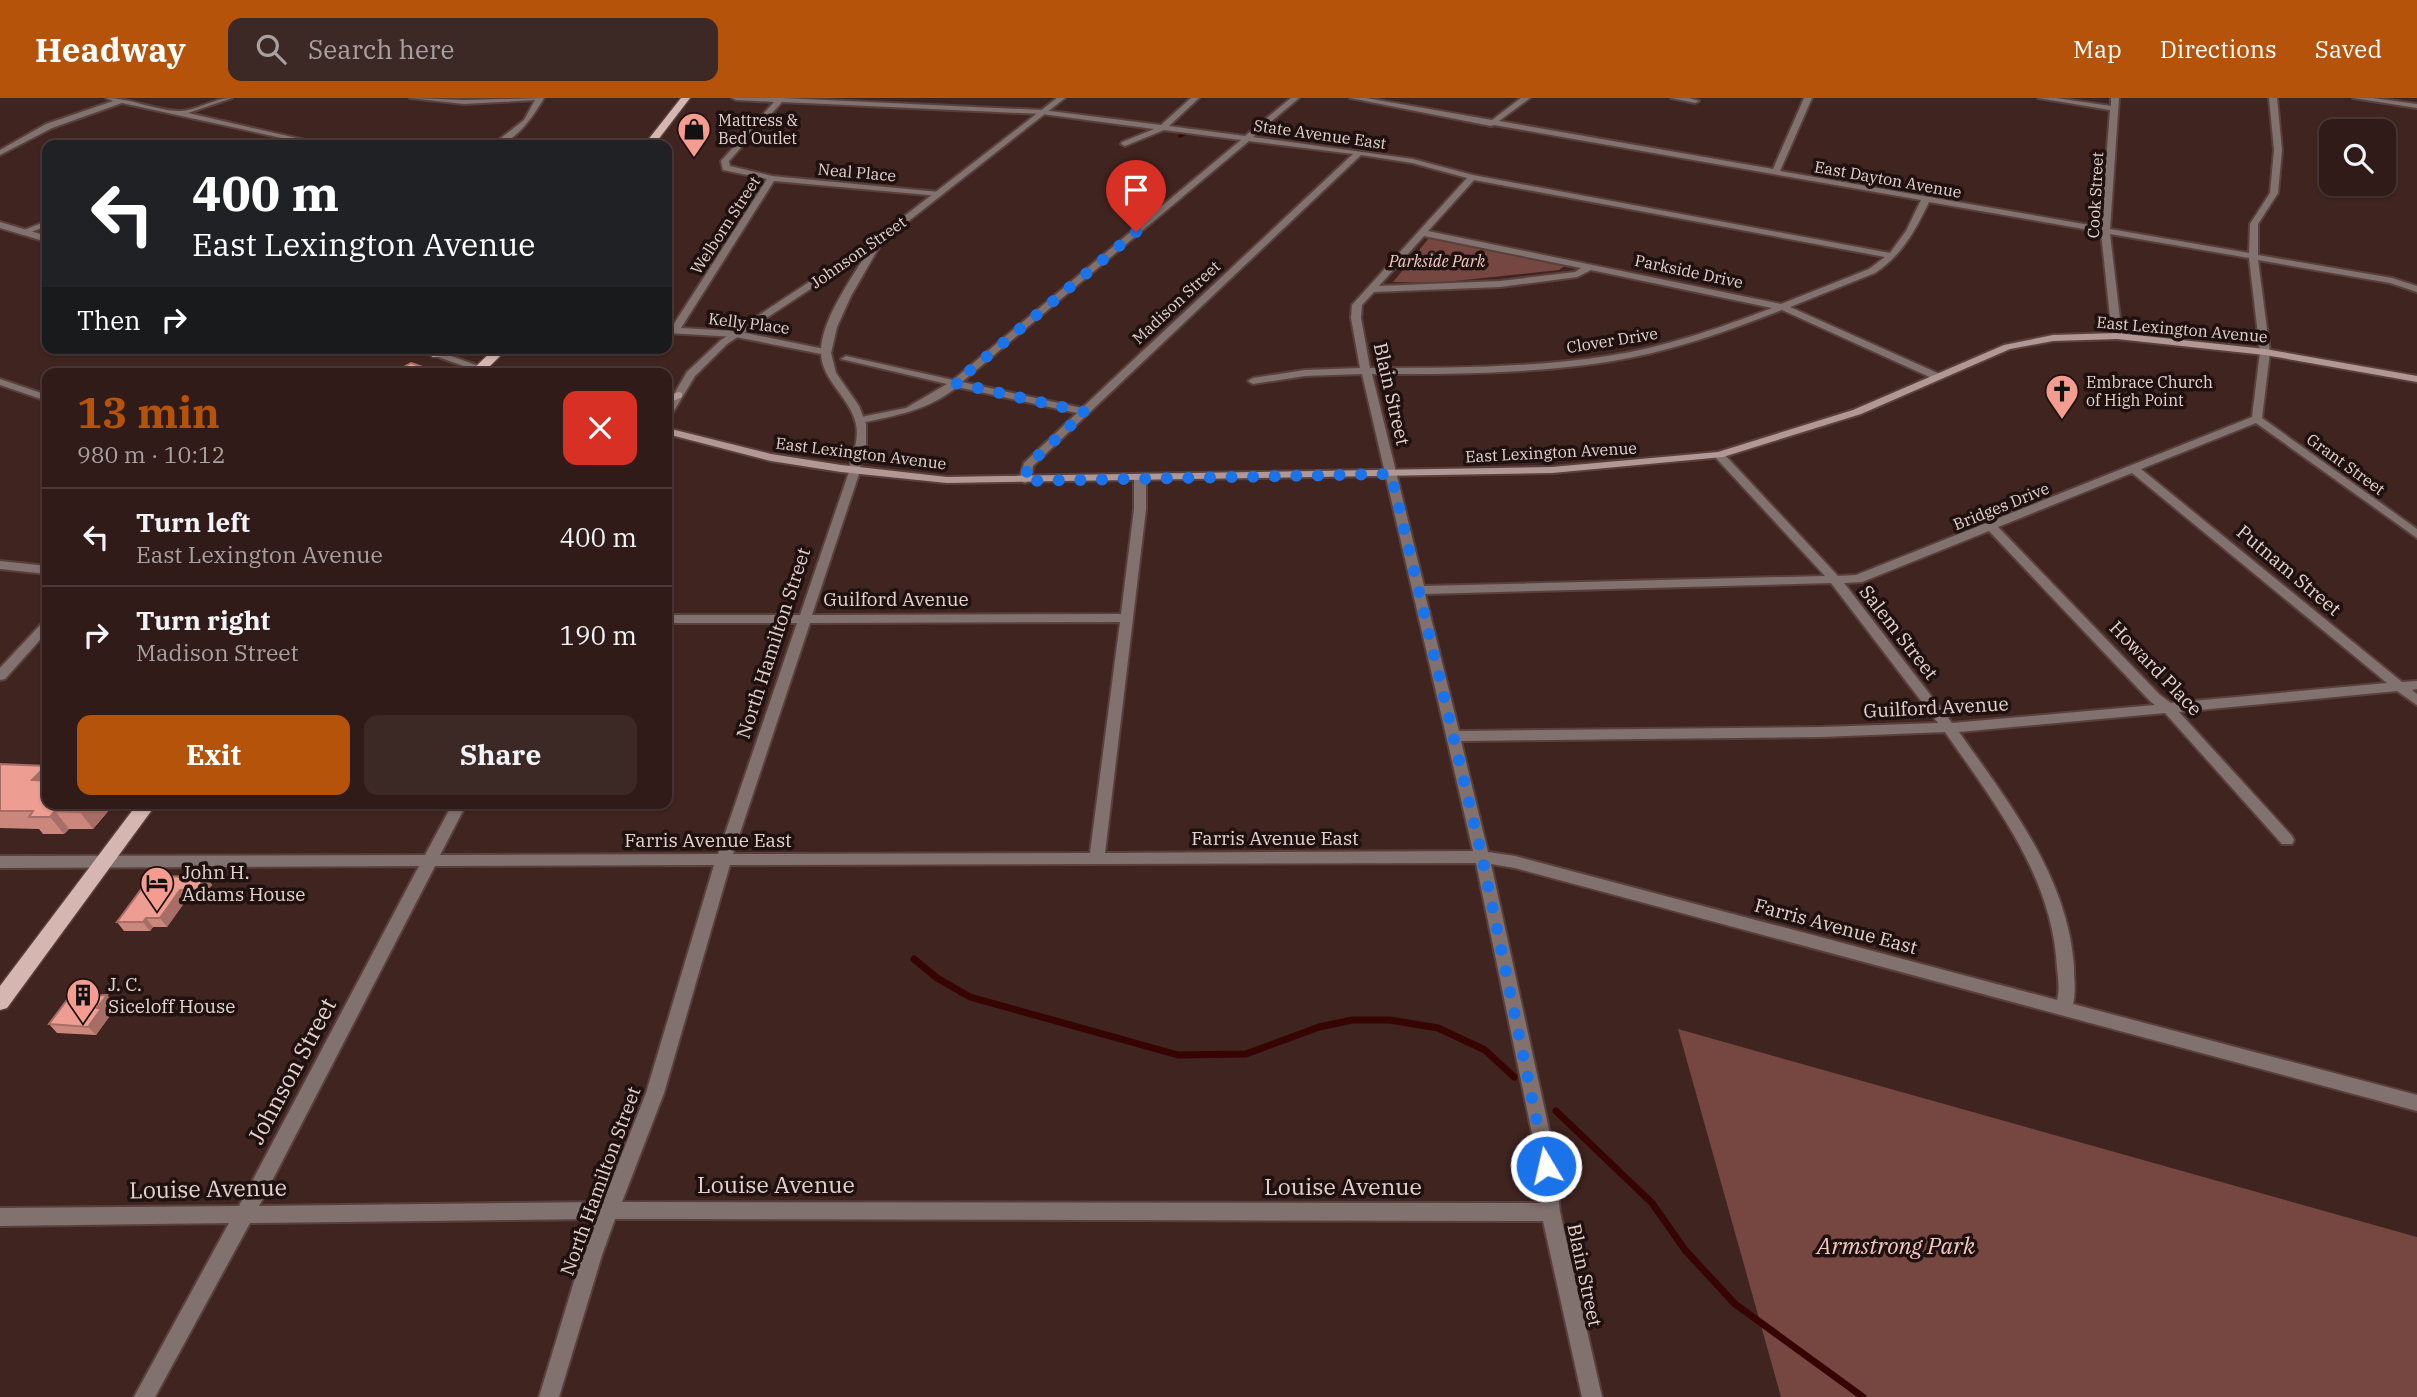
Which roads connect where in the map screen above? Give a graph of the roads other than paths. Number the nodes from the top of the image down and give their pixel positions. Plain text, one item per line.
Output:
1 (110, 98) edge
2 (228, 98) edge
3 (414, 98) edge
4 (538, 98) edge
5 (686, 98) edge
6 (736, 98) edge
7 (1061, 98) edge
8 (1195, 98) edge
9 (1294, 98) edge
10 (1354, 98) edge
11 (1527, 98) edge
12 (1675, 98) edge
13 (1808, 98) edge
14 (2042, 98) edge
15 (2115, 98) edge
16 (2273, 98) edge
17 (2357, 98) edge
18 (123, 100) junction
19 (780, 100) junction
20 (1695, 101) dead end
21 (2417, 106) edge
22 (2115, 108) junction
23 (1042, 112) junction
24 (180, 113) junction
25 (1491, 124) junction
26 (1162, 128) junction
27 (289, 138) junction
28 (1247, 138) junction
29 (283, 140) edge
30 (299, 140) edge
31 (502, 140) edge
32 (653, 140) edge
33 (1125, 144) dead end
34 (0, 153) edge
35 (1359, 153) junction
36 (1775, 173) junction
37 (1472, 177) junction
38 (772, 178) junction
39 (939, 194) junction
40 (1926, 199) junction
41 (0, 225) edge
42 (42, 225) edge
43 (2108, 231) junction
44 (23, 232) junction
45 (1423, 233) junction
46 (42, 238) edge
47 (879, 240) junction
48 (1893, 256) junction
49 (2253, 257) junction
50 (839, 265) junction
51 (1591, 267) junction
52 (855, 280) junction
53 (1372, 289) junction
54 (2417, 289) edge
55 (1782, 307) junction
56 (672, 328) edge
57 (672, 331) edge
58 (736, 334) junction
59 (2117, 336) junction
60 (826, 352) junction
61 (2265, 352) junction
62 (436, 354) edge
63 (497, 354) edge
64 (846, 359) dead end
65 (474, 368) edge
66 (485, 368) edge
67 (1366, 371) junction
68 (1938, 377) junction
69 (2417, 379) edge
70 (1253, 381) dead end
71 (0, 382) edge
72 (955, 383) junction
73 (678, 395) junction
74 (42, 396) edge
75 (672, 398) edge
76 (672, 405) edge
77 (1085, 412) junction
78 (2257, 419) junction
79 (860, 420) junction
80 (672, 431) edge
81 (1719, 455) junction
82 (2134, 469) junction
83 (854, 471) junction
84 (1391, 474) junction
85 (1140, 479) junction
86 (1025, 481) junction
87 (1992, 527) junction
88 (2417, 534) edge
89 (0, 565) edge
90 (42, 569) edge
91 (1835, 580) junction
92 (1418, 590) junction
93 (803, 618) junction
94 (1125, 618) junction
95 (672, 619) edge
96 (42, 630) edge
97 (0, 676) edge
98 (2417, 685) edge
99 (2399, 686) junction
100 (2417, 701) edge
101 (2168, 708) junction
102 (1949, 727) junction
103 (1455, 736) junction
104 (143, 809) edge
105 (457, 809) edge
106 (2287, 840) dead end
107 (1482, 857) junction
108 (1097, 858) junction
109 (0, 862) edge
110 (429, 862) junction
111 (723, 862) junction
112 (102, 863) junction
113 (0, 1002) edge
114 (2064, 1009) junction
115 (2417, 1103) edge
116 (612, 1211) junction
117 (1551, 1212) junction
118 (245, 1213) junction
119 (0, 1217) edge
120 (144, 1397) edge
121 (548, 1397) edge
122 (1592, 1397) edge

1 - 18 street
2 - 24 street
3 - 4 street
4 - 31 street
5 - 32 main road
6 - 19 street, State Avenue East
7 - 23 street, Johnson Street
8 - 26 street
9 - 28 street
10 - 25 street, East Dayton Avenue
11 - 25 street
12 - 20 street
13 - 36 street
14 - 22 street
15 - 22 street, Cook Street
16 - 49 street
17 - 21 street
18 - 24 street
18 - 34 street
19 - 23 street, State Avenue East
19 - 38 street, Welborn Street
22 - 43 street, Cook Street
23 - 26 street, State Avenue East
23 - 39 street, Johnson Street
24 - 27 street
25 - 36 street, East Dayton Avenue
26 - 28 street, State Avenue East
26 - 33 street
27 - 29 street
27 - 30 street
28 - 35 street, State Avenue East
28 - 72 street
35 - 37 street, State Avenue East
35 - 77 street, Madison Street
36 - 40 street, East Dayton Avenue
37 - 45 street, Blain Street
37 - 48 street, State Avenue East
38 - 39 street, Neal Place
38 - 56 street, Welborn Street
39 - 47 street, Johnson Street
40 - 43 street, East Dayton Avenue
40 - 48 street, Clover Drive
41 - 44 street
42 - 44 street
43 - 49 street, East Dayton Avenue
43 - 59 street, Cook Street
44 - 46 street
45 - 51 street, Parkside Drive
45 - 53 street, Blain Street
47 - 50 street, Johnson Street
47 - 52 street
48 - 55 street, Clover Drive
49 - 54 street, East Dayton Avenue
49 - 61 street
50 - 52 street
50 - 58 street, Johnson Street
51 - 53 street
51 - 55 street, Parkside Drive
52 - 60 street
53 - 67 street, Blain Street
55 - 67 street, Clover Drive
55 - 68 street, Parkside Drive
57 - 58 street, Kelly Place
58 - 60 street, Kelly Place
58 - 73 street, Johnson Street
59 - 61 main road, East Lexington Avenue
59 - 68 main road, East Lexington Avenue
60 - 79 street
61 - 69 main road, East Lexington Avenue
61 - 78 street
62 - 65 street
63 - 66 main road
64 - 72 street
67 - 70 street, Clover Drive
67 - 84 street, Blain Street
68 - 81 main road, East Lexington Avenue
71 - 74 street
72 - 77 street
72 - 79 street
73 - 75 main road
73 - 76 street, Johnson Street
77 - 86 street, Madison Street
78 - 82 street, Bridges Drive
78 - 88 street, Grant Street
79 - 83 street, North Hamilton Street
80 - 83 main road, East Lexington Avenue
81 - 84 main road, East Lexington Avenue
81 - 91 street, Salem Street
82 - 87 street, Bridges Drive
82 - 99 street, Putnam Street
83 - 86 main road, East Lexington Avenue
83 - 93 street, North Hamilton Street
84 - 85 main road, East Lexington Avenue
84 - 92 street, Blain Street
85 - 86 main road, East Lexington Avenue
85 - 94 street
87 - 91 street, Bridges Drive
87 - 101 street, Howard Place
89 - 90 street
91 - 92 street, Bridges Drive
91 - 102 street, Salem Street
92 - 103 street, Blain Street
93 - 94 street, Guilford Avenue
93 - 95 street, Guilford Avenue
93 - 111 street, North Hamilton Street
94 - 108 street
96 - 97 street
98 - 99 street, Guilford Avenue
99 - 100 street, Putnam Street
99 - 101 street, Guilford Avenue
101 - 102 street, Guilford Avenue
101 - 106 street, Howard Place
102 - 103 street, Guilford Avenue
102 - 114 street, Salem Street
103 - 107 street, Blain Street
104 - 112 main road
105 - 110 street, Johnson Street
107 - 108 street, Farris Avenue East
107 - 114 street, Farris Avenue East
107 - 117 street, Blain Street
108 - 111 street, Farris Avenue East
109 - 112 street, Farris Avenue East
110 - 111 street, Farris Avenue East
110 - 112 street, Farris Avenue East
110 - 118 street, Johnson Street
111 - 116 street, North Hamilton Street
112 - 113 main road
114 - 115 street, Farris Avenue East
116 - 117 street, Louise Avenue
116 - 118 street, Louise Avenue
116 - 121 street, North Hamilton Street
117 - 122 street, Blain Street
118 - 119 street, Louise Avenue
118 - 120 street, Johnson Street

